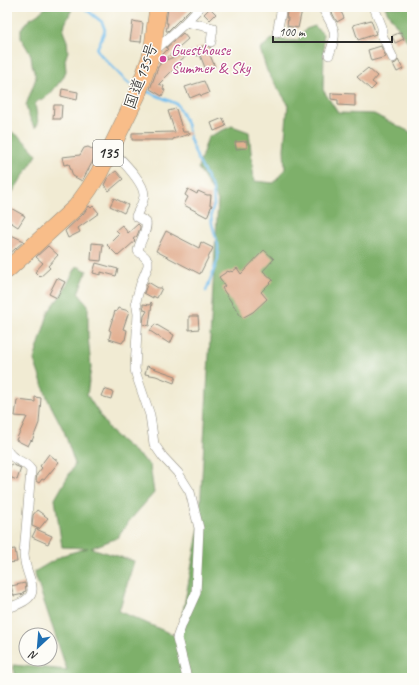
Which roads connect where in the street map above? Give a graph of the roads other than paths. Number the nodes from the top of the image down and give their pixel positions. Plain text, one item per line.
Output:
1 (158, 7) edge
2 (200, 7) edge
3 (282, 7) edge
4 (322, 7) edge
5 (374, 7) edge
6 (186, 22) junction
7 (277, 32) dead end
8 (211, 42) dead end
9 (152, 53) junction
10 (329, 56) dead end
11 (393, 58) dead end
12 (111, 149) junction
13 (7, 270) edge
14 (7, 450) edge
15 (7, 608) edge
16 (187, 678) edge

1 - 9 highway, 国道135号 / 135
2 - 6 street
3 - 7 street
4 - 10 street
5 - 11 street
6 - 8 street
6 - 9 street
9 - 12 highway, 国道135号 / 135
12 - 13 highway, 国道135号 / 135
12 - 16 street
14 - 15 street

